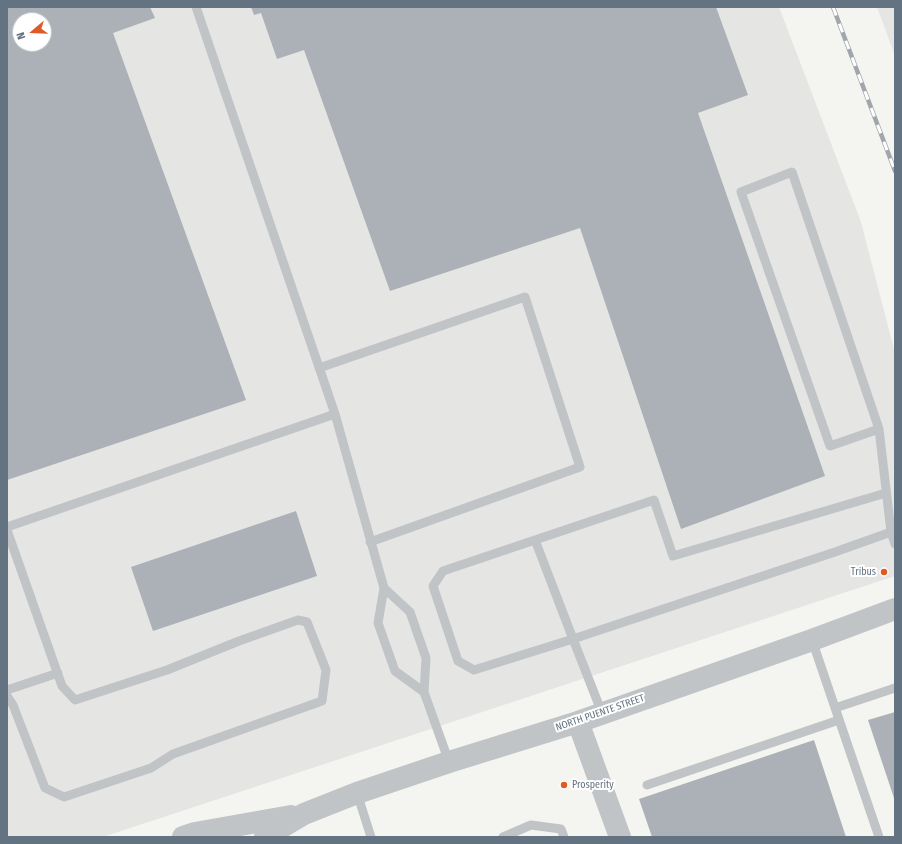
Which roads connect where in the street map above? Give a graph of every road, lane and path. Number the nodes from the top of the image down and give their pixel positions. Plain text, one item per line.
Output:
1 (196, 7) edge
2 (319, 368) junction
3 (335, 414) junction
4 (879, 429) junction
5 (886, 492) junction
6 (7, 527) edge
7 (7, 530) edge
8 (891, 532) junction
9 (535, 540) junction
10 (370, 542) junction
11 (895, 544) edge
12 (384, 588) junction
13 (895, 609) edge
14 (573, 639) junction
15 (812, 640) junction
16 (58, 673) junction
17 (895, 688) edge
18 (7, 690) edge
19 (424, 692) junction
20 (7, 696) edge
21 (835, 708) junction
22 (602, 713) junction
23 (839, 720) junction
24 (578, 722) junction
25 (449, 762) junction
26 (648, 785) dead end
27 (357, 793) junction
28 (304, 814) junction
29 (183, 837) edge
30 (265, 837) edge
31 (371, 837) edge
32 (503, 837) edge
33 (564, 837) edge
34 (620, 837) edge
35 (879, 837) edge

1 - 2 lane
2 - 3 lane
2 - 10 lane
3 - 6 lane
3 - 10 lane
4 - 4 lane
4 - 5 lane
5 - 8 lane
5 - 9 lane
7 - 16 lane
8 - 11 lane
8 - 14 lane
9 - 14 lane
9 - 14 lane
10 - 12 lane
12 - 19 lane
12 - 19 lane
13 - 15 street, NORTH PUENTE STREET
14 - 22 lane
15 - 21 lane
15 - 22 street, NORTH PUENTE STREET
16 - 18 lane
16 - 20 lane
17 - 21 lane
19 - 25 lane
21 - 23 lane
22 - 24 street, NORTH PUENTE STREET
23 - 26 lane
23 - 35 lane
24 - 25 street, NORTH PUENTE STREET
24 - 34 street
25 - 27 street, NORTH PUENTE STREET
27 - 28 street, NORTH PUENTE STREET
27 - 31 lane
28 - 29 street, NORTH PUENTE STREET
28 - 30 street, NORTH PUENTE STREET
32 - 33 lane

